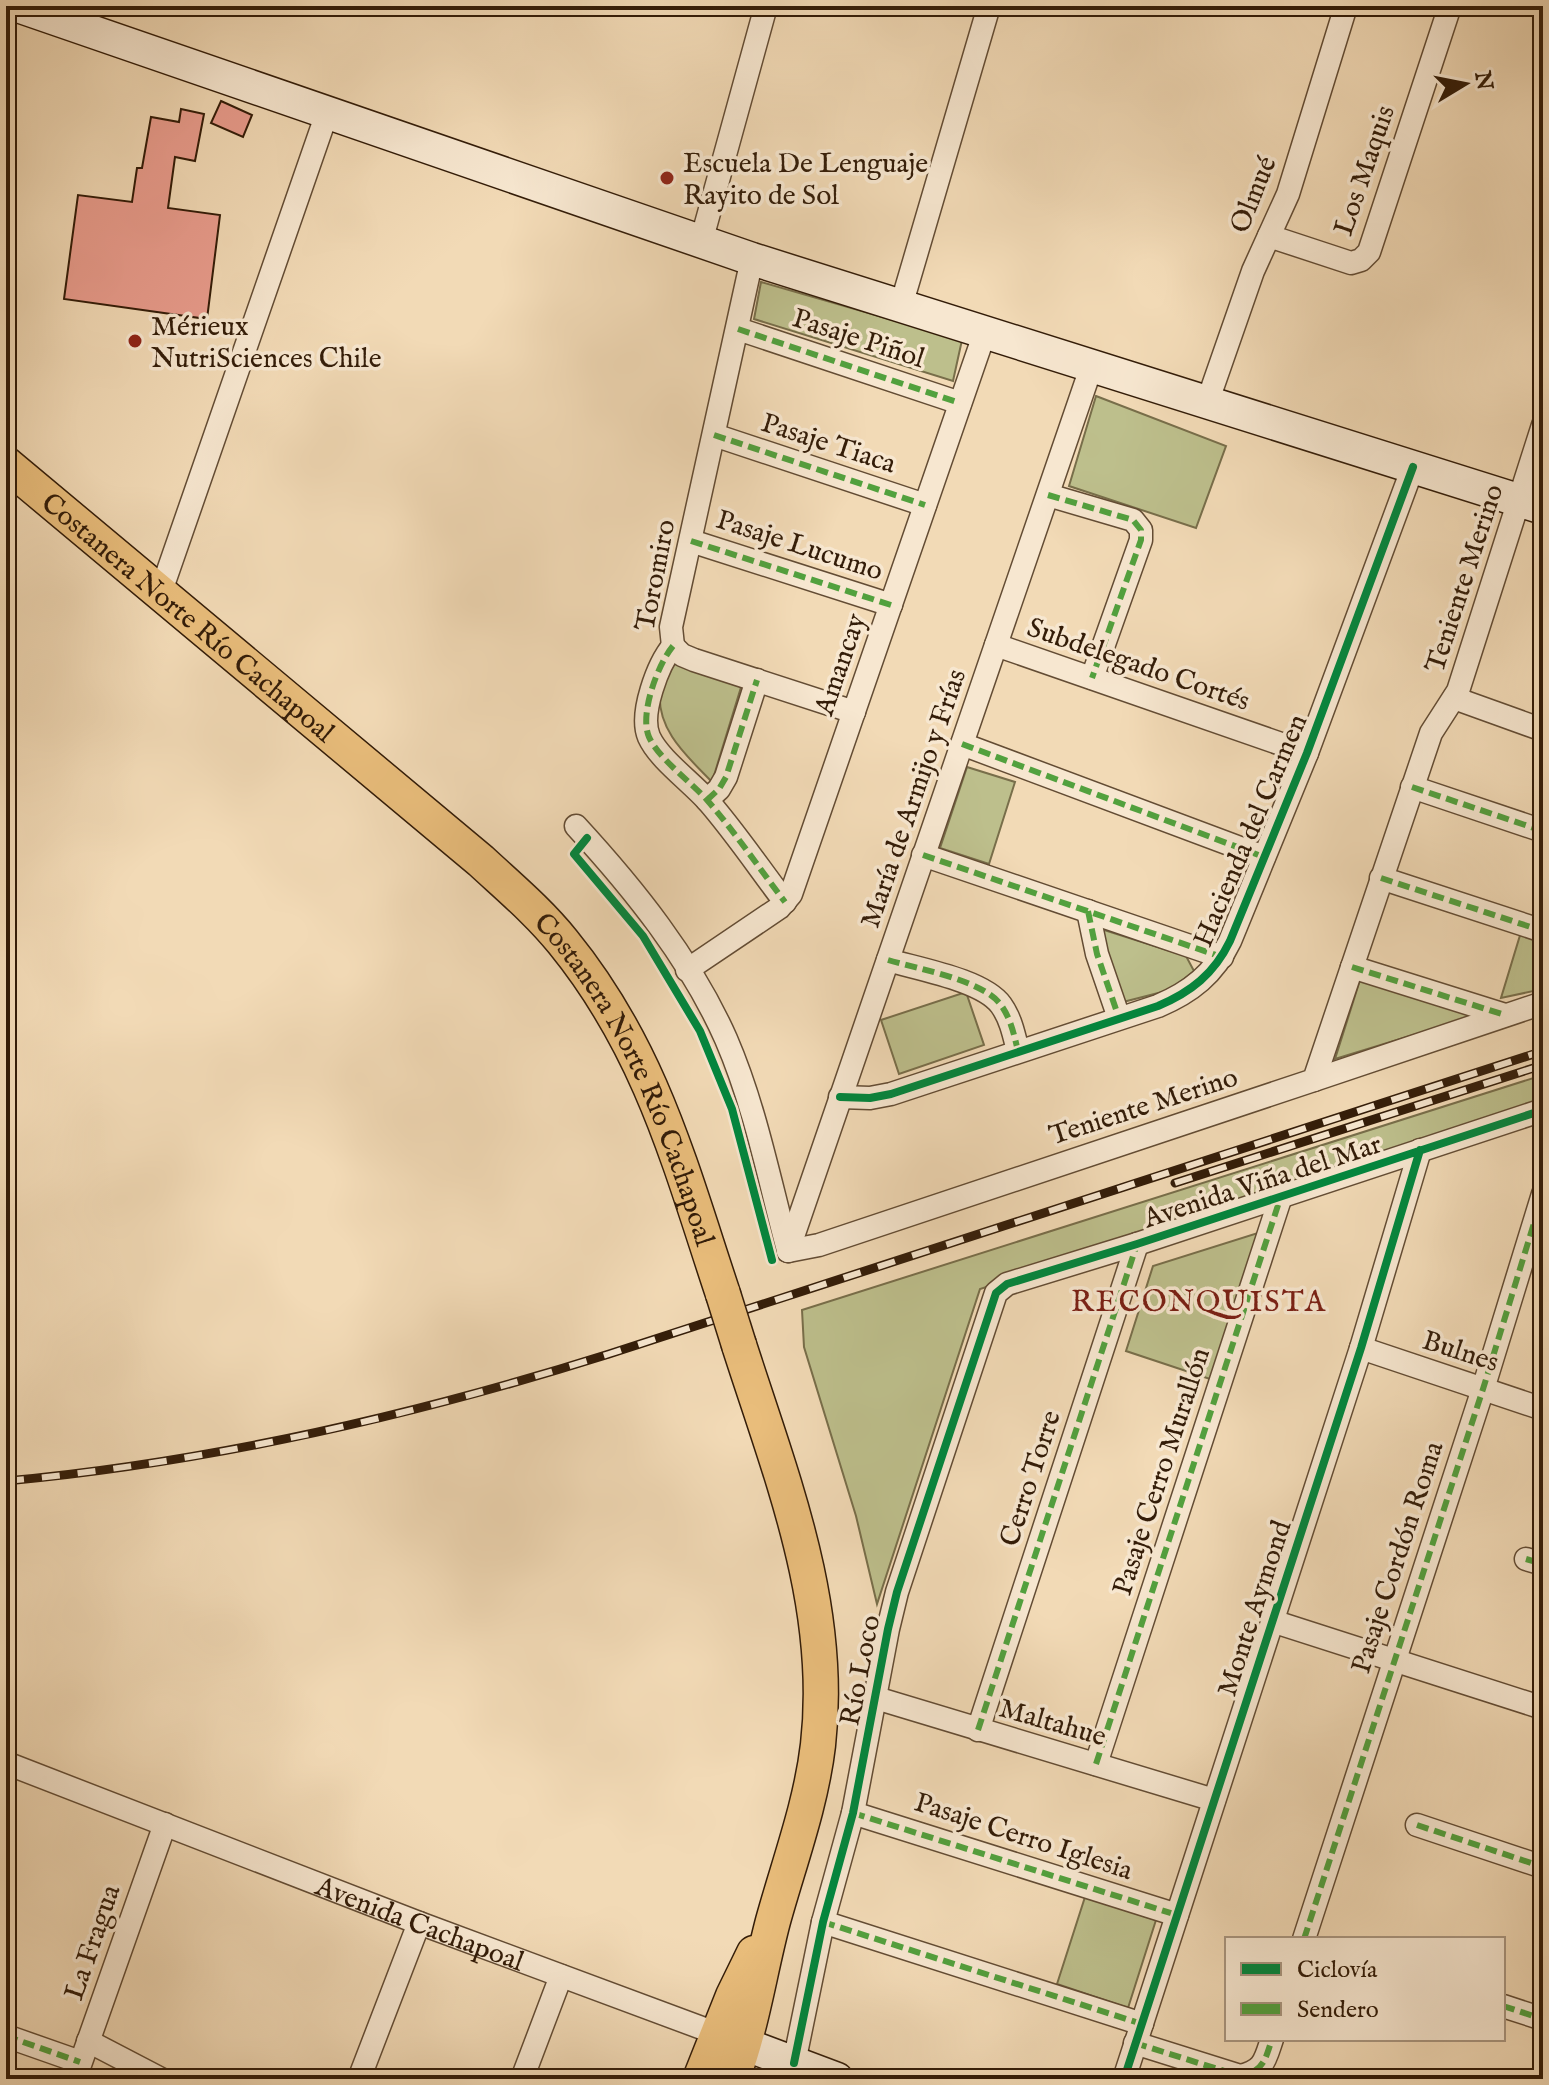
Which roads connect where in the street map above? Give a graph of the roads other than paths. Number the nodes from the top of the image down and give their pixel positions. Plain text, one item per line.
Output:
1 (18, 6) edge
2 (766, 6) edge
3 (989, 6) edge
4 (1346, 6) edge
5 (1450, 6) edge
6 (327, 113) junction
7 (1269, 236) junction
8 (701, 242) junction
9 (752, 259) junction
10 (901, 306) junction
11 (738, 329) junction
12 (985, 332) junction
13 (1092, 365) junction
14 (960, 403) junction
15 (1207, 403) junction
16 (1543, 425) edge
17 (714, 435) junction
18 (6, 464) edge
19 (1413, 467) junction
20 (1048, 495) junction
21 (1531, 504) edge
22 (925, 505) junction
23 (691, 541) junction
24 (160, 594) junction
25 (891, 605) junction
26 (996, 645) junction
27 (673, 646) junction
28 (1092, 678) junction
29 (757, 680) junction
30 (1454, 698) junction
31 (854, 712) junction
32 (1543, 730) edge
33 (962, 744) junction
34 (1307, 753) junction
35 (1412, 787) junction
36 (707, 800) junction
37 (576, 826) dead end
38 (1543, 831) edge
39 (923, 855) junction
40 (1264, 857) junction
41 (1381, 878) junction
42 (785, 902) junction
43 (1088, 911) junction
44 (1543, 931) edge
45 (1222, 957) junction
46 (888, 960) junction
47 (1352, 967) junction
48 (687, 970) junction
49 (1543, 1003) edge
50 (1505, 1015) junction
51 (1119, 1018) junction
52 (1018, 1051) junction
53 (1314, 1080) junction
54 (840, 1097) junction
55 (1543, 1110) edge
56 (1420, 1150) junction
57 (1543, 1194) edge
58 (1281, 1196) junction
59 (1137, 1244) junction
60 (788, 1251) junction
61 (996, 1293) joint
62 (1361, 1348) junction
63 (1483, 1389) junction
64 (1543, 1409) edge
65 (1272, 1621) junction
66 (1394, 1659) junction
67 (876, 1698) junction
68 (1543, 1708) edge
69 (978, 1730) junction
70 (6, 1763) edge
71 (1096, 1764) junction
72 (1214, 1800) junction
73 (853, 1813) junction
74 (165, 1824) junction
75 (1417, 1825) dead end
76 (1543, 1867) edge
77 (1177, 1915) junction
78 (823, 1922) junction
79 (419, 1923) junction
80 (1305, 1937) edge
81 (561, 1976) junction
82 (1505, 2007) edge
83 (1543, 2019) edge
84 (1138, 2034) junction
85 (6, 2036) edge
86 (732, 2039) junction
87 (1271, 2041) edge
88 (81, 2061) edge
89 (794, 2063) junction
90 (161, 2079) edge
91 (359, 2079) edge
92 (522, 2079) edge
93 (700, 2079) edge
94 (732, 2079) edge
95 (837, 2079) edge
96 (1124, 2079) edge

1 - 6 main road
2 - 8 street
3 - 10 street
4 - 7 street, Olmué
5 - 7 street, Los Maquis
6 - 8 main road
6 - 24 street
7 - 15 street, Olmué
8 - 9 main road
9 - 10 main road
9 - 11 street, Toromiro
10 - 12 main road
11 - 14 street, Pasaje Piñol
11 - 17 street, Toromiro
12 - 13 main road
12 - 14 street, Amancay
13 - 15 main road
13 - 20 street, María de Armijo y Frías
14 - 22 street, Amancay
15 - 19 main road
16 - 21 street, Teniente Merino
17 - 22 street, Pasaje Tiaca
17 - 23 street, Toromiro
18 - 24 main road, Costanera Norte Río Cachapoal
19 - 21 main road
19 - 34 street, Hacienda del Carmen
20 - 26 street, María de Armijo y Frías
20 - 28 street
21 - 30 street, Teniente Merino
22 - 25 street, Amancay
23 - 25 street, Pasaje Lucumo
23 - 27 street, Toromiro
24 - 86 main road, Costanera Norte Río Cachapoal, bridge
25 - 31 street, Amancay
26 - 28 street, Subdelegado Cortés
26 - 33 street, María de Armijo y Frías
27 - 29 street
27 - 36 street, Toromiro
28 - 34 street, Subdelegado Cortés
29 - 31 street
29 - 36 street
30 - 32 street
30 - 35 street, Teniente Merino
31 - 42 street, Amancay
33 - 39 street, María de Armijo y Frías
33 - 40 street
34 - 40 street, Hacienda del Carmen
35 - 38 street
35 - 41 street, Teniente Merino
36 - 42 street, Toromiro
37 - 48 street
39 - 43 street
39 - 46 street, María de Armijo y Frías
40 - 45 street, Hacienda del Carmen
41 - 44 street
41 - 47 street, Teniente Merino
42 - 48 street
43 - 45 street
43 - 51 street
45 - 51 street, Hacienda del Carmen
46 - 52 street
46 - 54 street, María de Armijo y Frías
47 - 50 street
47 - 53 street, Teniente Merino
48 - 60 street
49 - 50 street
50 - 53 street
51 - 52 street, Hacienda del Carmen
52 - 54 street, Hacienda del Carmen
53 - 60 street, Teniente Merino
54 - 60 street, María de Armijo y Frías
55 - 56 street, Avenida Viña del Mar
56 - 58 street, Avenida Viña del Mar
56 - 62 street, Monte Aymond
57 - 63 street, Pasaje Cordón Roma
58 - 59 street, Avenida Viña del Mar
58 - 71 street, Pasaje Cerro Murallón
59 - 61 street, Avenida Viña del Mar
59 - 69 street, Cerro Torre
61 - 67 street, Río Loco
62 - 63 street, Bulnes
62 - 65 street, Monte Aymond
63 - 64 street, Bulnes
63 - 66 street, Pasaje Cordón Roma
65 - 66 street
65 - 72 street, Monte Aymond
66 - 68 street
66 - 80 street, Pasaje Cordón Roma
67 - 69 street, Maltahue
67 - 73 street, Río Loco
69 - 71 street, Maltahue
70 - 74 street, Avenida Cachapoal
71 - 72 street, Maltahue
72 - 77 street, Monte Aymond
73 - 77 street, Pasaje Cerro Iglesia
73 - 78 street, Río Loco
74 - 79 street, Avenida Cachapoal
74 - 88 street, La Fragua
75 - 76 street
77 - 84 street, Monte Aymond
78 - 84 street
78 - 89 street, Río Loco
79 - 81 street, Avenida Cachapoal
79 - 91 street
81 - 86 street, Avenida Cachapoal
81 - 92 street
82 - 83 street
84 - 87 street
84 - 96 street, Monte Aymond
85 - 88 street
86 - 89 main road, Avenida Cachapoal
86 - 93 main road, Costanera Norte Río Cachapoal
86 - 94 main road, Costanera Norte Río Cachapoal
88 - 90 street
89 - 95 main road, Avenida Cachapoal

